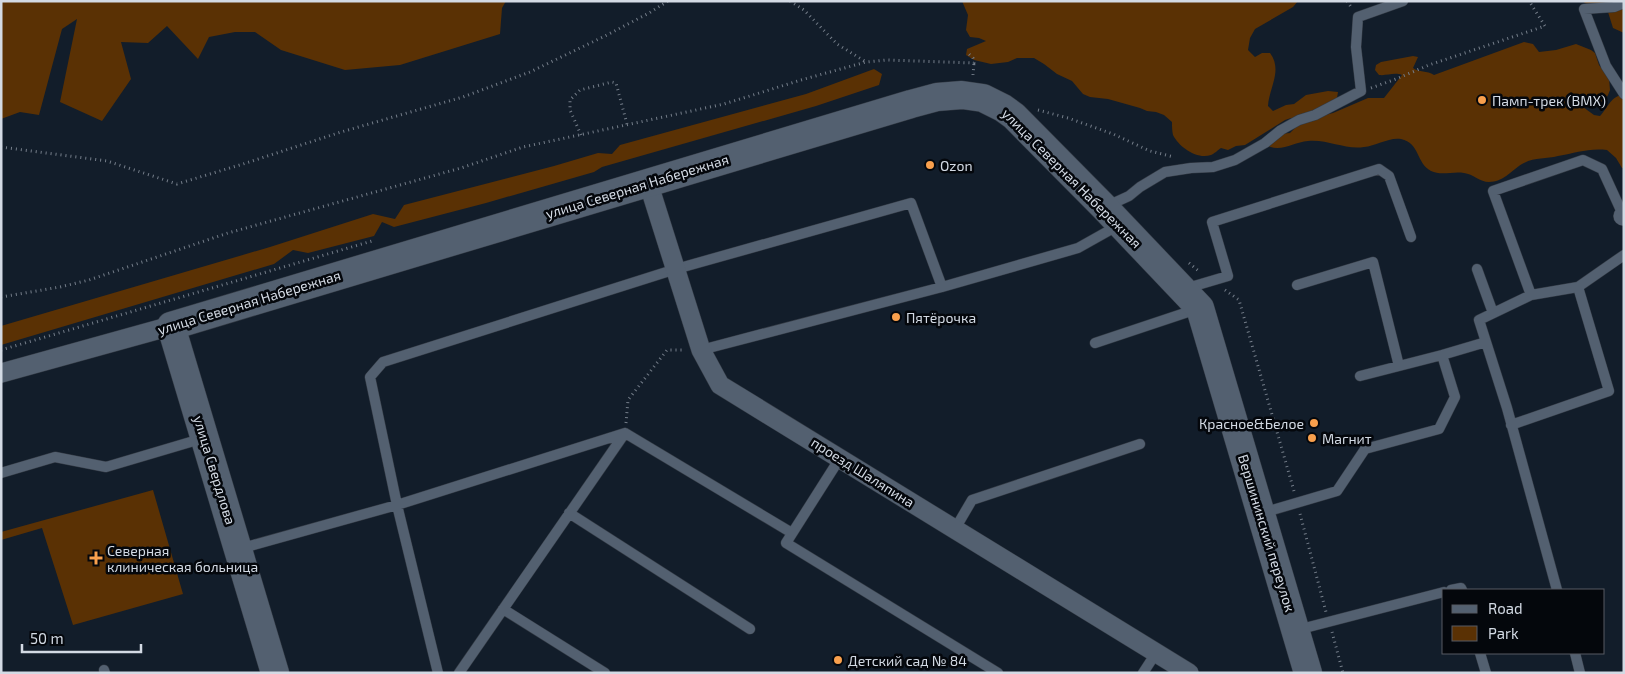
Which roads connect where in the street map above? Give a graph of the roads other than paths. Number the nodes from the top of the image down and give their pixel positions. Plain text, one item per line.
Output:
1 (1403, 1) edge
2 (1624, 3) edge
3 (1582, 5) edge
4 (1624, 94) edge
5 (648, 182) junction
6 (1112, 216) junction
7 (1623, 216) edge
8 (1411, 237) dead end
9 (1624, 255) edge
10 (1477, 269) dead end
11 (676, 270) junction
12 (1297, 285) dead end
13 (942, 287) junction
14 (1578, 287) junction
15 (1531, 295) junction
16 (1191, 298) junction
17 (1493, 313) junction
18 (171, 326) junction
19 (1486, 342) junction
20 (1095, 343) dead end
21 (701, 350) junction
22 (1442, 355) junction
23 (1399, 366) junction
24 (1, 373) edge
25 (1360, 376) dead end
26 (1511, 425) junction
27 (625, 433) junction
28 (205, 438) junction
29 (1140, 444) dead end
30 (840, 458) junction
31 (1, 473) edge
32 (397, 505) junction
33 (569, 513) junction
34 (1261, 514) junction
35 (955, 529) junction
36 (792, 533) junction
37 (238, 550) junction
38 (1557, 589) edge
39 (1442, 593) edge
40 (503, 609) junction
41 (750, 629) dead end
42 (1296, 630) junction
43 (1156, 653) junction
44 (1480, 654) edge
45 (1575, 654) edge
46 (275, 673) edge
47 (438, 673) edge
48 (459, 673) edge
49 (605, 673) edge
50 (998, 673) edge
51 (1143, 673) edge
52 (1188, 673) edge
53 (1308, 673) edge
54 (1486, 673) edge
55 (1580, 673) edge

1 - 6 lane
2 - 3 lane
3 - 4 lane
5 - 6 street, улица Северная Набережная
5 - 11 street, проезд Шаляпина
5 - 18 street, улица Северная Набережная
6 - 13 lane
6 - 16 street, улица Северная Набережная
7 - 15 lane
8 - 16 lane
9 - 14 lane
10 - 17 lane
11 - 13 lane
11 - 21 street, проезд Шаляпина
11 - 32 lane
12 - 23 lane
13 - 21 lane
14 - 15 lane
14 - 26 lane
15 - 17 lane
16 - 20 lane
16 - 34 street, Вершининский переулок
17 - 19 lane
18 - 24 street, улица Северная Набережная
18 - 28 street, улица Свердлова
19 - 22 lane
19 - 26 lane
21 - 30 street, проезд Шаляпина
22 - 23 lane
22 - 34 lane
23 - 25 lane
26 - 38 lane
27 - 32 lane
27 - 33 lane
27 - 36 lane
28 - 31 lane
28 - 37 street, улица Свердлова
29 - 35 lane
30 - 35 street, проезд Шаляпина
30 - 36 lane
32 - 37 lane
32 - 47 lane
33 - 40 lane
33 - 41 lane
34 - 42 street, Вершининский переулок
35 - 43 street, проезд Шаляпина
36 - 50 lane
37 - 46 street, улица Свердлова
39 - 42 lane
40 - 48 lane
40 - 49 lane
42 - 53 street, Вершининский переулок
43 - 51 lane
43 - 52 street, проезд Шаляпина
44 - 54 lane
45 - 55 lane

